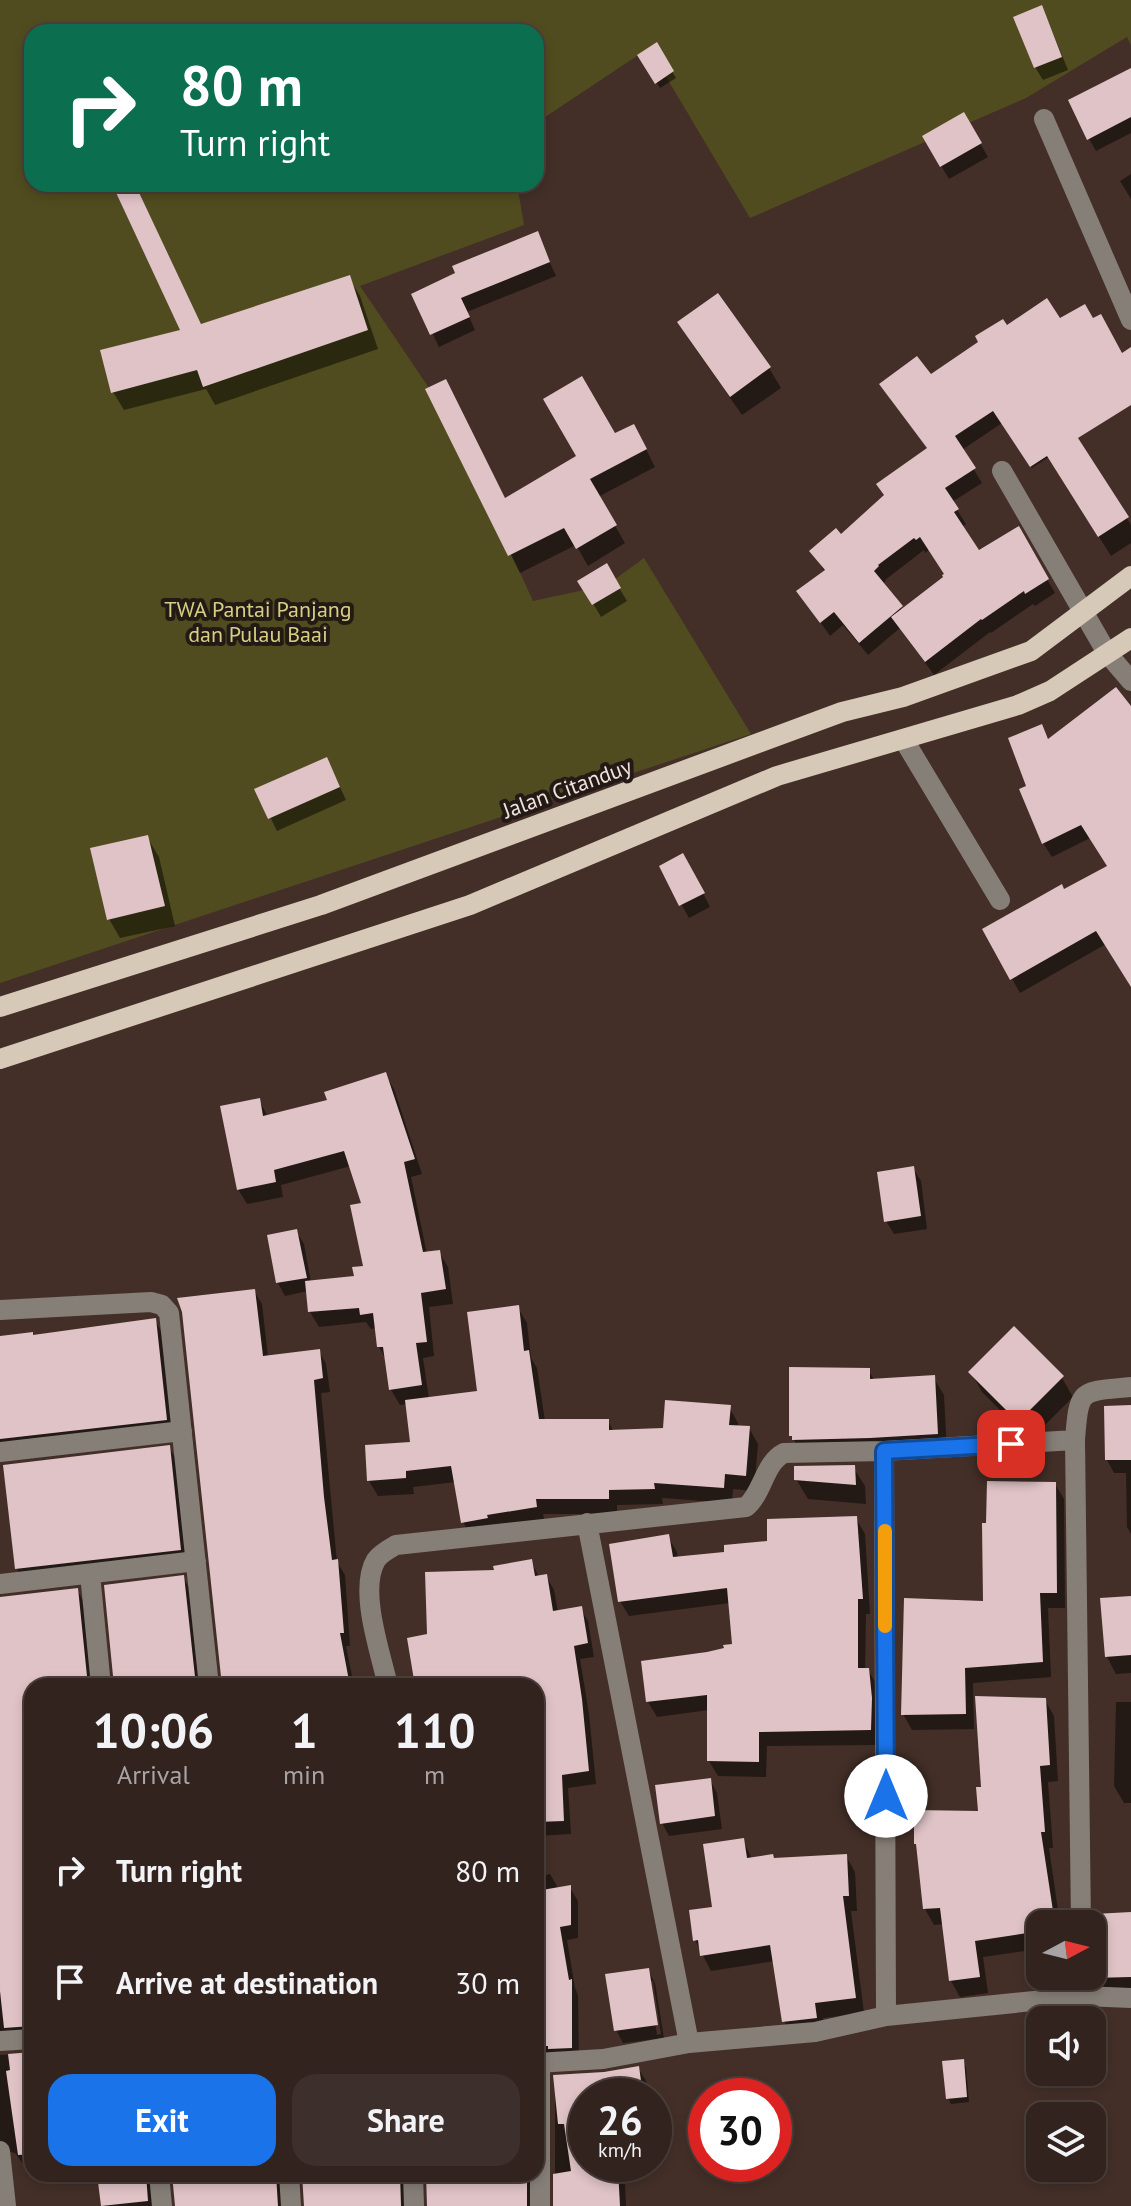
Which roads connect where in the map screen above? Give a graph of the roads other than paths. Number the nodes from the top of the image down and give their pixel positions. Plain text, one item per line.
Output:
1 (1044, 119) dead end
2 (1131, 320) edge
3 (1002, 471) dead end
4 (1131, 576) edge
5 (1084, 612) junction
6 (1131, 638) edge
7 (1107, 653) junction
8 (1131, 681) edge
9 (904, 740) junction
10 (1000, 900) dead end
11 (0, 1007) edge
12 (0, 1059) edge
13 (0, 1310) edge
14 (1131, 1387) edge
15 (182, 1431) junction
16 (1075, 1440) junction
17 (884, 1451) junction
18 (0, 1452) edge
19 (587, 1523) junction
20 (196, 1561) junction
21 (90, 1574) junction
22 (0, 1583) edge
23 (100, 1678) edge
24 (208, 1678) edge
25 (386, 1678) edge
26 (1081, 1910) edge
27 (1056, 1990) edge
28 (1098, 1990) edge
29 (1131, 1998) edge
30 (886, 2016) junction
31 (24, 2040) edge
32 (0, 2041) edge
33 (689, 2043) junction
34 (544, 2063) edge
35 (0, 2151) edge
36 (160, 2182) edge
37 (290, 2182) edge
38 (413, 2182) edge
39 (540, 2182) edge
40 (6, 2206) edge
41 (162, 2206) edge
42 (291, 2206) edge
43 (414, 2206) edge
44 (540, 2206) edge

1 - 2 street
3 - 5 street
4 - 5 main road, Jalan Citanduy
5 - 7 street
5 - 11 main road, Jalan Citanduy
6 - 7 main road
7 - 8 street
7 - 9 main road
9 - 10 street
9 - 12 main road
13 - 15 street
14 - 16 street
15 - 18 street
15 - 20 street
16 - 17 street
16 - 26 street
17 - 19 street
17 - 30 street
19 - 25 street
19 - 33 street
20 - 21 street
20 - 24 street
21 - 22 street
21 - 23 street
27 - 30 street
28 - 29 street
30 - 33 street
31 - 32 street
33 - 34 street
35 - 40 street
36 - 41 street
37 - 42 street
38 - 43 street
39 - 44 street

